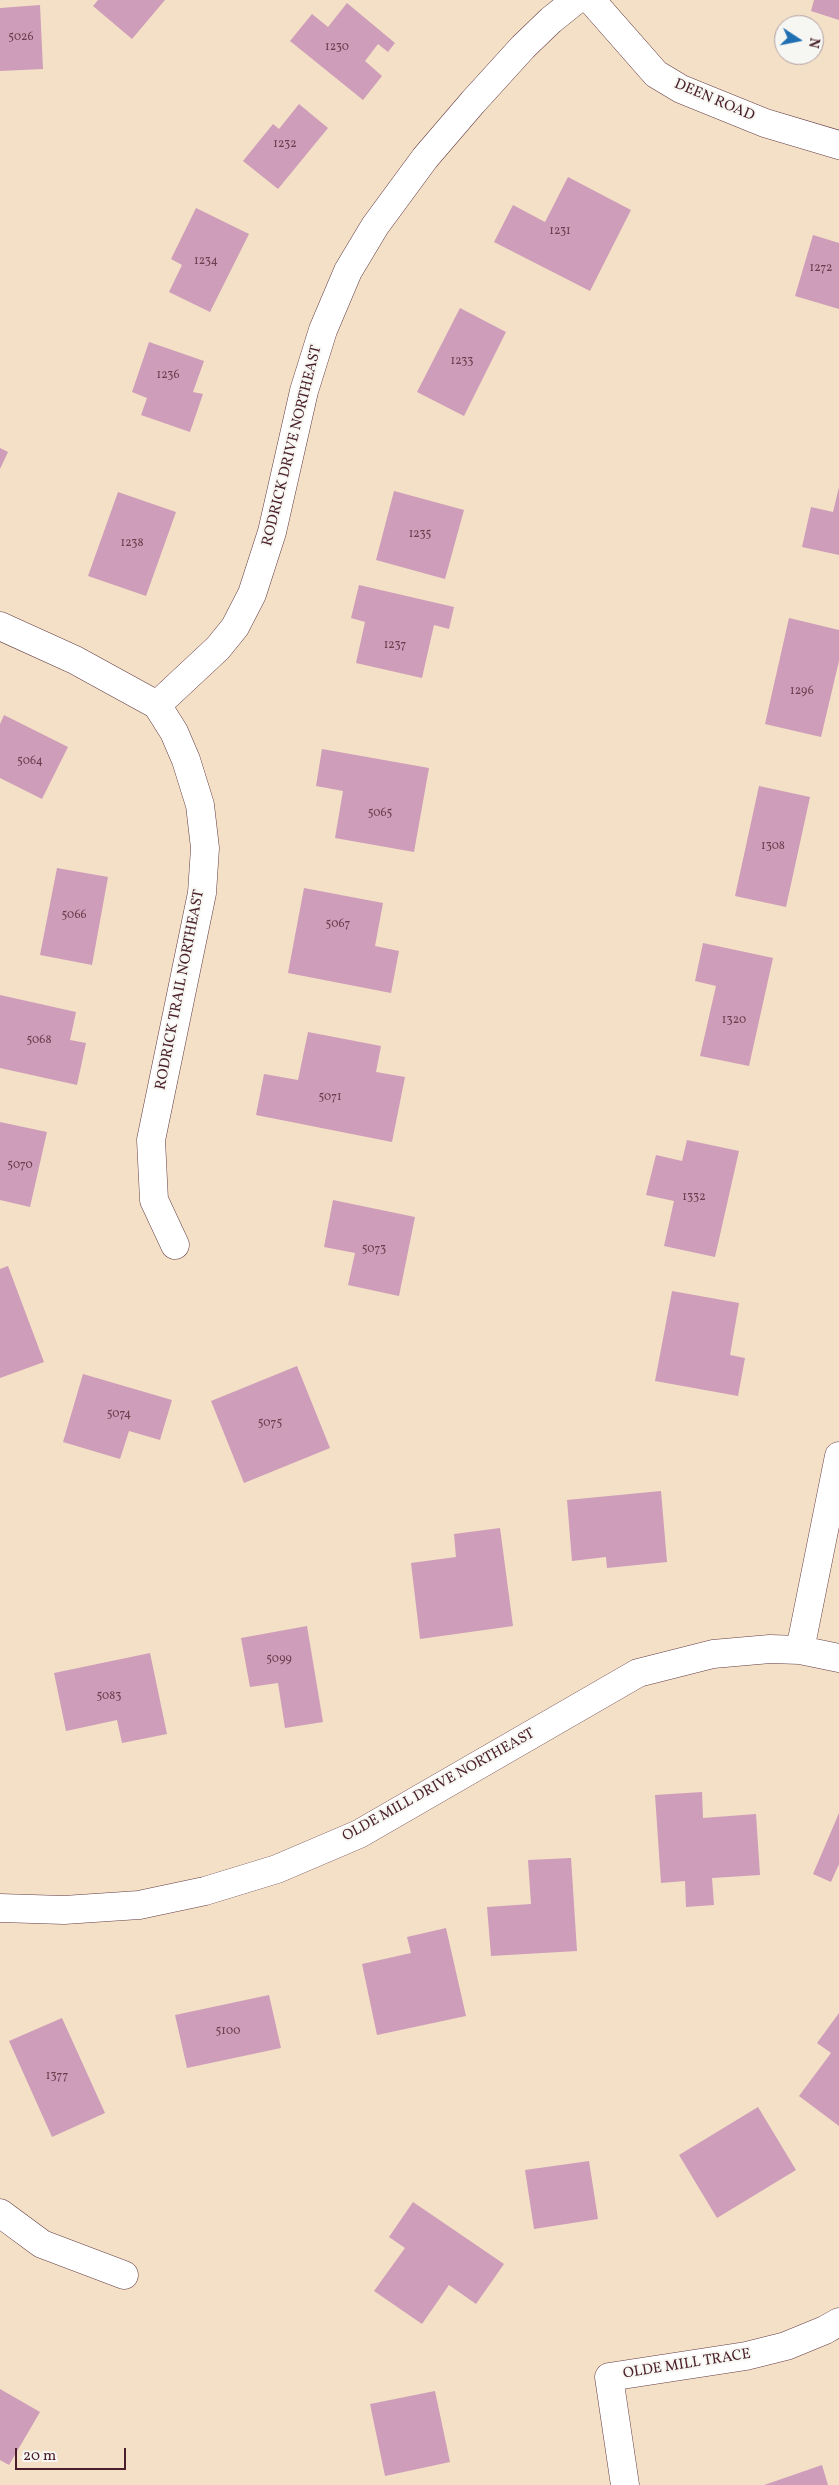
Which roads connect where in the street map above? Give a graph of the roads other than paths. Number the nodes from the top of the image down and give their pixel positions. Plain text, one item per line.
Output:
1 (576, 0) edge
2 (591, 0) edge
3 (839, 145) edge
4 (0, 626) edge
5 (157, 705) junction
6 (175, 1245) dead end
7 (839, 1456) edge
8 (800, 1650) junction
9 (839, 1658) edge
10 (0, 1908) edge
11 (0, 2214) edge
12 (124, 2275) dead end
13 (839, 2322) edge
14 (625, 2485) edge

1 - 5 street, RODRICK DRIVE NORTHEAST
2 - 3 street, DEEN ROAD
4 - 5 street, RODRICK TRAIL NORTHEAST
5 - 6 street, RODRICK TRAIL NORTHEAST
7 - 8 street
8 - 9 street, OLDE MILL DRIVE NORTHEAST
8 - 10 street, OLDE MILL DRIVE NORTHEAST
11 - 12 street
13 - 14 street, OLDE MILL TRACE

